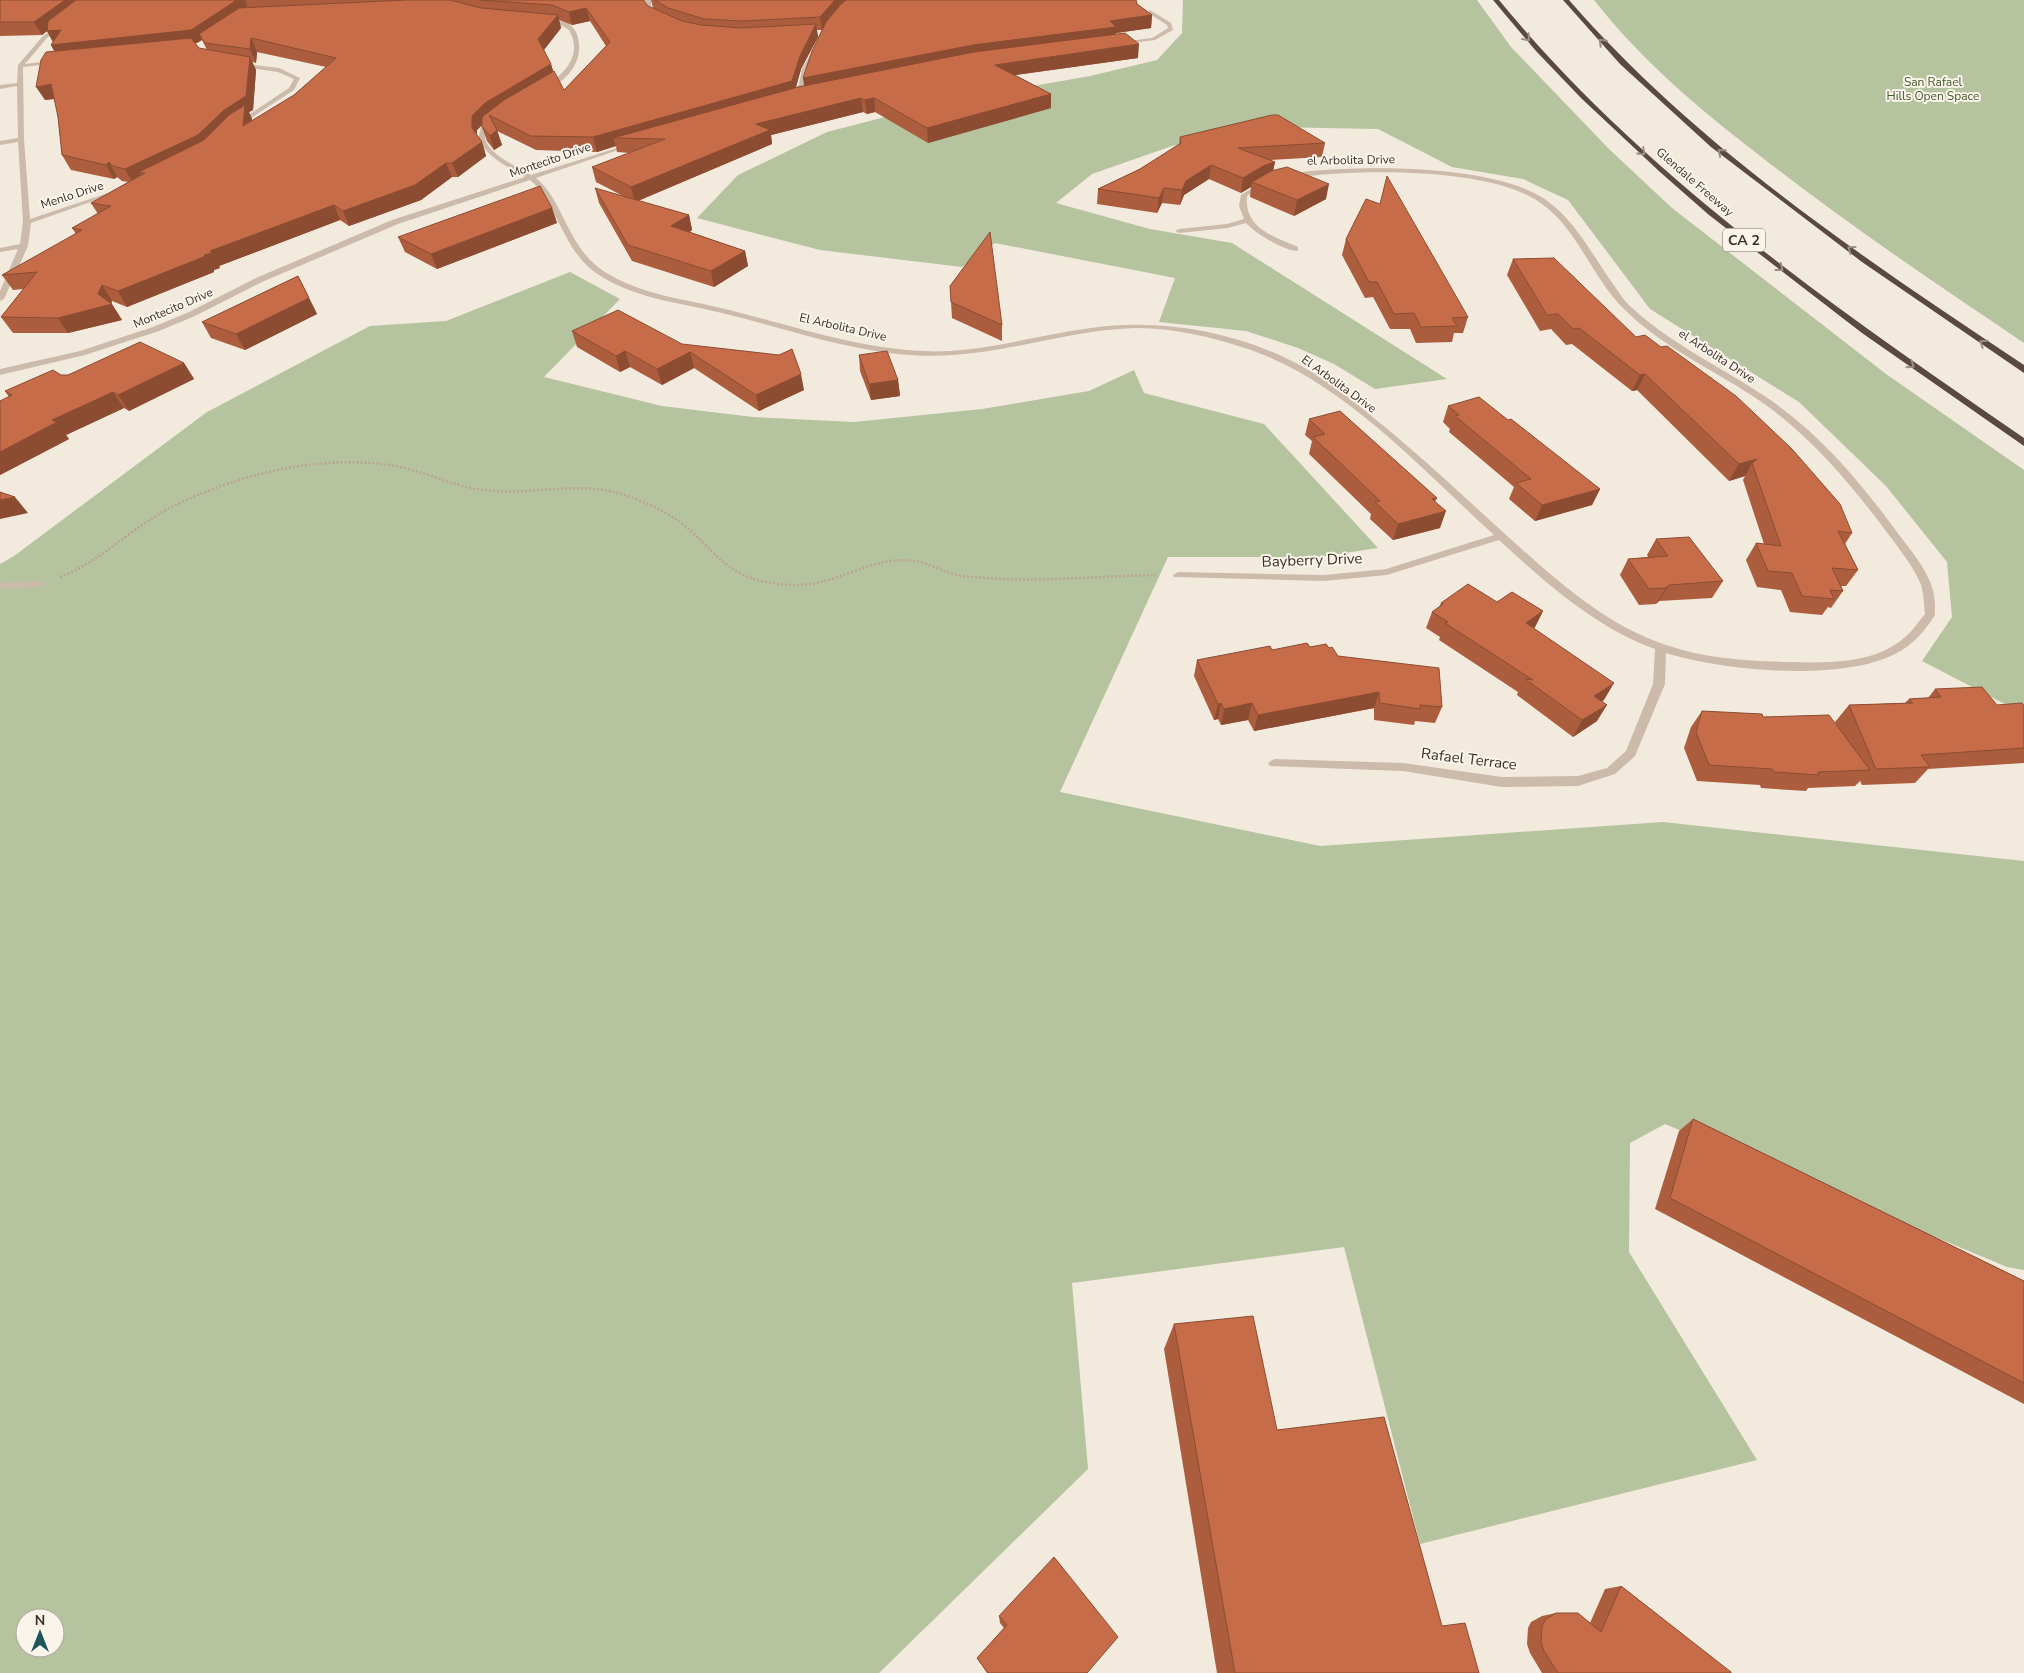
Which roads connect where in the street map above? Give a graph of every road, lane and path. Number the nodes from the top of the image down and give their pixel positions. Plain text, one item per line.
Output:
1 (648, 0) edge
2 (1496, 0) edge
3 (1566, 0) edge
4 (1150, 12) edge
5 (67, 20) edge
6 (536, 21) edge
7 (661, 21) edge
8 (1108, 45) edge
9 (817, 47) edge
10 (67, 61) edge
11 (227, 62) edge
12 (20, 66) junction
13 (20, 84) junction
14 (0, 87) edge
15 (537, 93) edge
16 (807, 95) edge
17 (505, 110) edge
18 (233, 128) edge
19 (22, 139) junction
20 (636, 142) edge
21 (0, 143) edge
22 (535, 178) junction
23 (127, 189) edge
24 (1247, 220) junction
25 (27, 222) junction
26 (1178, 232) dead end
27 (24, 246) junction
28 (1295, 249) dead end
29 (0, 250) edge
30 (0, 300) edge
31 (2024, 370) edge
32 (0, 372) edge
33 (2024, 443) edge
34 (1502, 536) junction
35 (1178, 575) joint
36 (41, 584) joint
37 (0, 586) edge
38 (1661, 647) junction
39 (1274, 762) dead end

1 - 7 street
2 -> 33 highway, Glendale Freeway / CA 2
31 -> 3 highway
4 - 8 street
5 - 12 street
6 - 15 street
9 - 16 street
10 - 12 street
11 - 18 street
12 - 13 street
13 - 14 street
13 - 19 street
17 - 22 street, El Arbolita Drive
19 - 21 street
19 - 25 street
20 - 22 street, Montecito Drive
22 - 32 street, Montecito Drive
22 - 34 street, El Arbolita Drive
23 - 25 street, Menlo Drive
24 - 26 street
24 - 28 street
24 - 38 street, el Arbolita Drive
25 - 27 street
27 - 29 street
27 - 30 street
34 - 35 street, Bayberry Drive
34 - 38 street, El Arbolita Drive
35 - 36 path
36 - 37 street
38 - 39 street, Rafael Terrace

